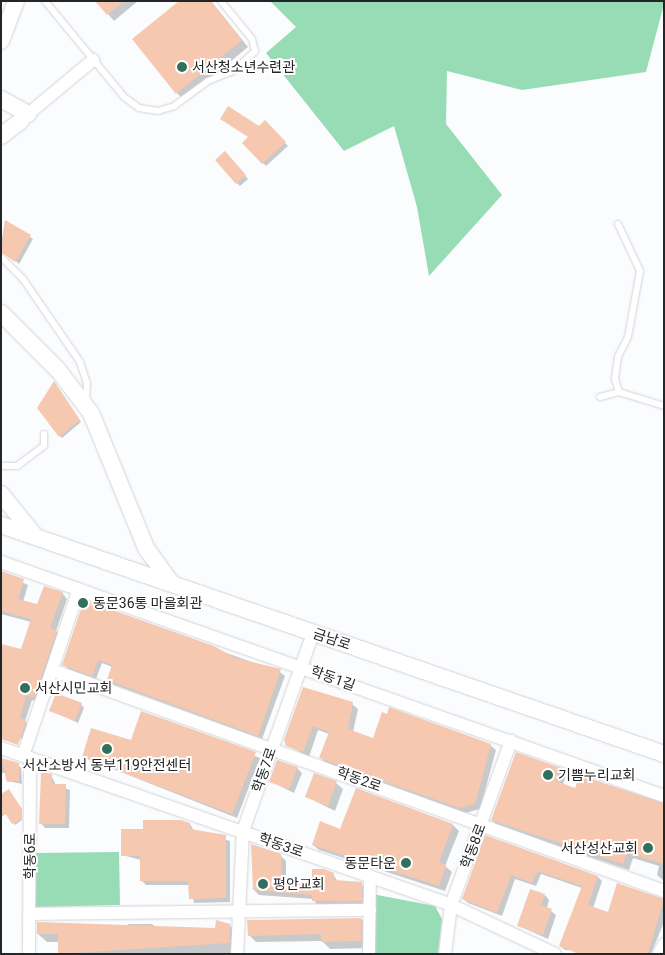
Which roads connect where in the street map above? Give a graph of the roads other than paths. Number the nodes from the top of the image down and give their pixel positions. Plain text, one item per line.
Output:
1 (16, 1) edge
2 (45, 1) edge
3 (221, 1) edge
4 (1, 41) edge
5 (93, 60) junction
6 (1, 99) edge
7 (25, 118) junction
8 (1, 130) edge
9 (1, 136) edge
10 (618, 224) dead end
11 (1, 257) edge
12 (1, 313) edge
13 (619, 392) junction
14 (600, 396) dead end
15 (85, 405) junction
16 (664, 406) edge
17 (44, 434) dead end
18 (1, 466) edge
19 (1, 494) edge
20 (1, 525) edge
21 (36, 538) junction
22 (1, 562) edge
23 (172, 584) junction
24 (79, 589) junction
25 (313, 632) junction
26 (301, 666) junction
27 (52, 670) junction
28 (511, 741) junction
29 (273, 746) junction
30 (1, 748) edge
31 (664, 754) edge
32 (27, 756) junction
33 (664, 796) edge
34 (482, 824) junction
35 (243, 831) junction
36 (370, 876) junction
37 (664, 891) edge
38 (451, 905) junction
39 (370, 910) junction
40 (237, 911) junction
41 (29, 914) junction
42 (664, 944) edge
43 (29, 954) edge
44 (237, 954) edge
45 (369, 954) edge
46 (445, 954) edge
47 (554, 954) edge
48 (659, 954) edge

1 - 4 street
2 - 5 lane
3 - 5 lane
5 - 7 street
6 - 7 street
7 - 8 street
7 - 9 street
10 - 13 lane
11 - 15 lane
12 - 15 street
13 - 14 lane
13 - 16 lane
15 - 23 street
17 - 18 lane
19 - 21 street
20 - 21 street, 금남로
21 - 23 street, 금남로
22 - 24 street, 학동1길
23 - 25 street, 금남로
24 - 26 street, 학동1길
24 - 27 street, 학동6로
25 - 26 street, 학동7로
25 - 31 street, 금남로
26 - 28 street, 학동1길
26 - 29 street, 학동7로
27 - 29 street, 학동2로
27 - 32 street, 학동6로
28 - 33 street, 학동1길
28 - 34 street, 학동8로
29 - 34 street, 학동2로
29 - 35 street, 학동7로
30 - 32 street, 학동3로
32 - 35 street, 학동3로
32 - 41 street, 학동6로
34 - 37 street, 학동2로
34 - 38 street, 학동8로
35 - 36 street, 학동3로
35 - 40 street, 학동7로
36 - 38 street, 학동3로
36 - 39 street
38 - 46 street, 학동8로
38 - 47 street, 학동3로
39 - 40 street
39 - 45 street
40 - 41 street
40 - 44 street, 학동7로
41 - 43 street, 학동6로
42 - 48 street

